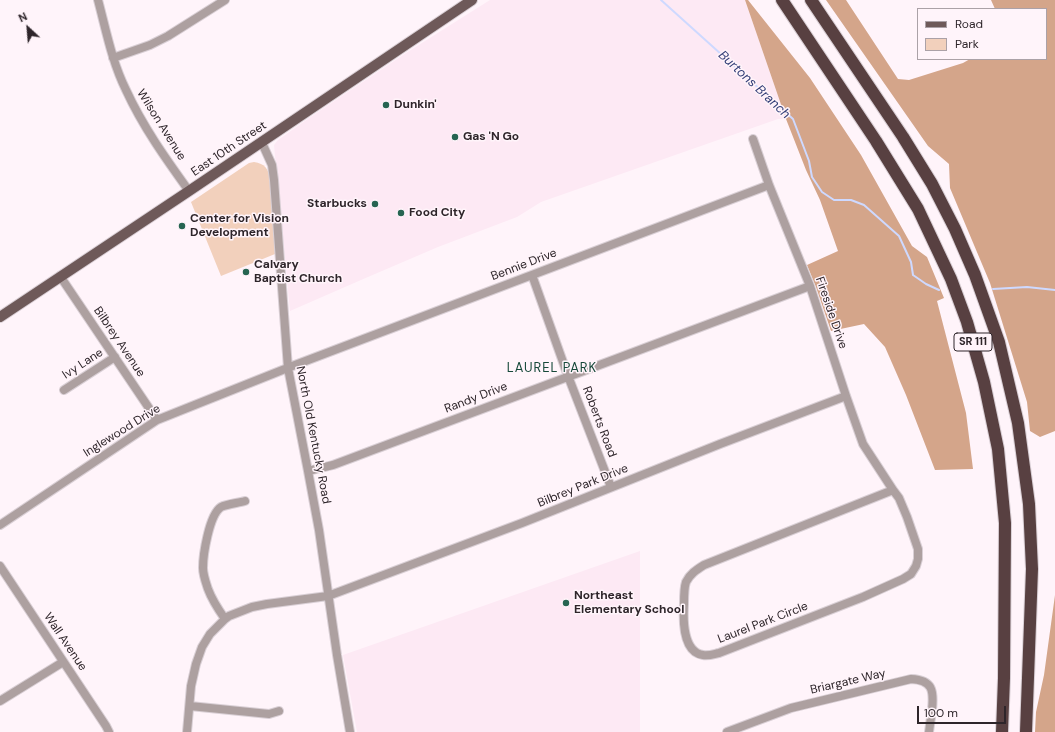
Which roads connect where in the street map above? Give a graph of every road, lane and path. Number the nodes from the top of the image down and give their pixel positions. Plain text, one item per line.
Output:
1 (98, 0) edge
2 (225, 0) edge
3 (471, 0) edge
4 (774, 0) edge
5 (782, 0) edge
6 (811, 0) edge
7 (814, 48) junction
8 (114, 58) junction
9 (753, 139) dead end
10 (262, 142) junction
11 (769, 185) junction
12 (189, 191) junction
13 (532, 275) junction
14 (60, 276) junction
15 (810, 286) junction
16 (0, 317) edge
17 (115, 358) junction
18 (288, 368) junction
19 (568, 376) junction
20 (64, 390) dead end
21 (846, 396) junction
22 (157, 420) junction
23 (308, 471) junction
24 (611, 487) junction
25 (893, 490) junction
26 (245, 501) dead end
27 (0, 525) edge
28 (0, 566) edge
29 (328, 596) junction
30 (225, 619) junction
31 (63, 662) junction
32 (0, 701) edge
33 (190, 706) junction
34 (278, 711) dead end
35 (109, 732) edge
36 (187, 732) edge
37 (350, 732) edge
38 (727, 732) edge
39 (929, 732) edge
40 (1002, 732) edge
41 (1026, 732) edge

1 - 8 street, Wilson Avenue
2 - 8 street
3 - 10 main road, East 10th Street
4 - 7 highway
5 - 7 highway, SR 111
6 - 41 highway, SR 111
7 - 40 highway, SR 111
8 - 12 street, Wilson Avenue
9 - 11 street, Fireside Drive
10 - 12 main road, East 10th Street
10 - 18 street, North Old Kentucky Road
11 - 13 street, Bennie Drive
11 - 15 street, Fireside Drive
12 - 14 main road, East 10th Street
13 - 18 street, Bennie Drive
13 - 19 street, Roberts Road
14 - 16 main road, East 10th Street
14 - 17 street, Bilbrey Avenue
15 - 19 street, Randy Drive
15 - 21 street, Fireside Drive
17 - 20 street, Ivy Lane
17 - 22 street, Bilbrey Avenue
18 - 22 street, Inglewood Drive
18 - 23 street, North Old Kentucky Road
19 - 23 street, Randy Drive
19 - 24 street, Roberts Road
21 - 24 street, Bilbrey Park Drive
21 - 25 street, Fireside Drive
22 - 27 street, Inglewood Drive
23 - 29 street, North Old Kentucky Road
24 - 29 street, Bilbrey Park Drive
25 - 25 street, Laurel Park Circle
26 - 30 street
28 - 31 street, Wall Avenue
29 - 30 street, Bilbrey Park Drive
29 - 37 street, North Old Kentucky Road
30 - 33 street
31 - 32 street
31 - 35 street, Wall Avenue
33 - 34 street
33 - 36 street
38 - 39 street, Briargate Way

